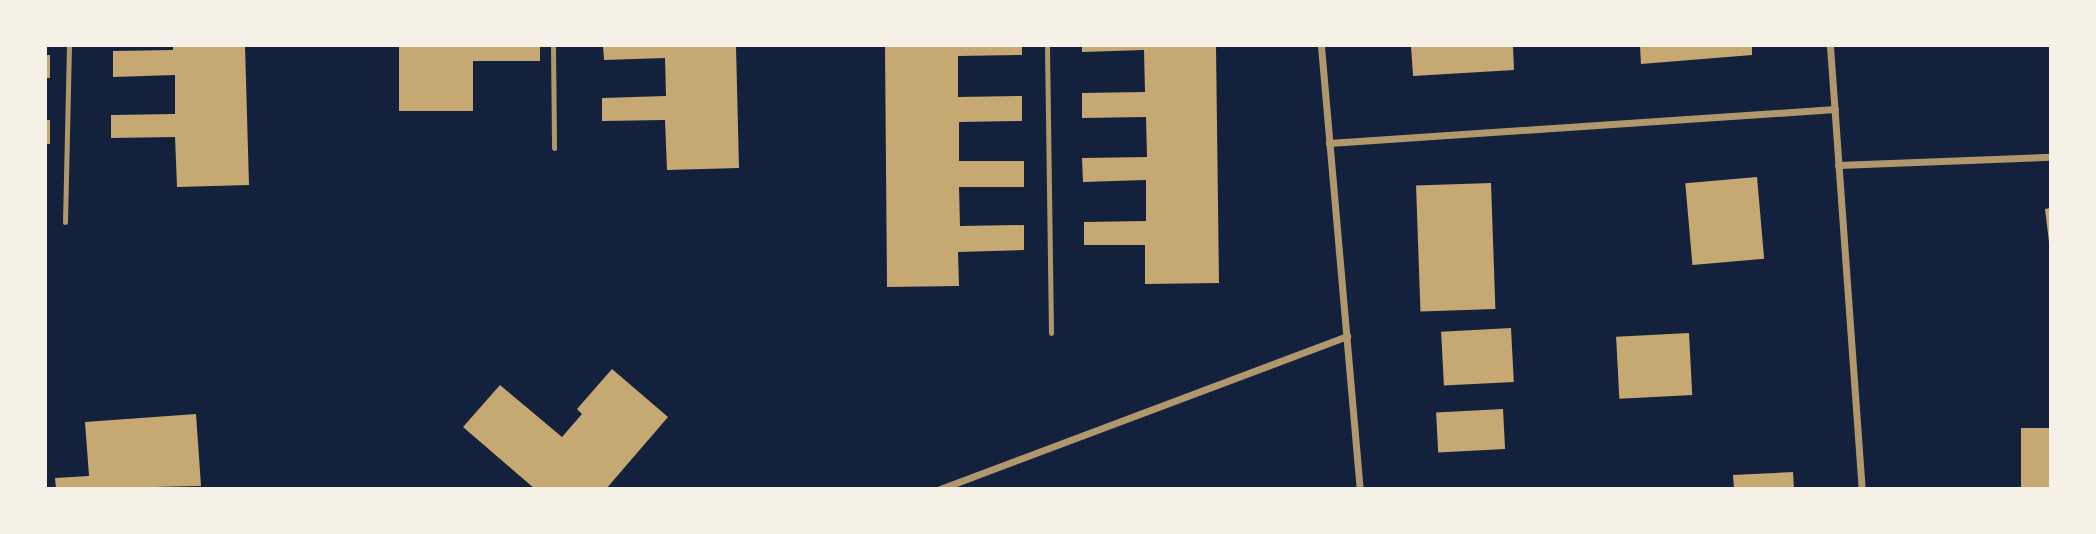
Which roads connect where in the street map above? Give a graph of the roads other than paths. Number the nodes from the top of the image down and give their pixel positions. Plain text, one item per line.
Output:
1 (69, 46) edge
2 (553, 46) edge
3 (1047, 46) edge
4 (1321, 46) edge
5 (1830, 46) edge
6 (1835, 109) junction
7 (1329, 143) junction
8 (554, 148) dead end
9 (2050, 157) edge
10 (1838, 165) junction
11 (65, 222) dead end
12 (1051, 333) dead end
13 (1347, 336) junction
14 (940, 488) edge
15 (1360, 488) edge
16 (1862, 488) edge

1 - 11 lane
2 - 8 lane
3 - 12 lane
4 - 7 street
5 - 6 street
6 - 7 street
6 - 10 street
7 - 13 street
9 - 10 street
10 - 16 street
13 - 14 street
13 - 15 street

